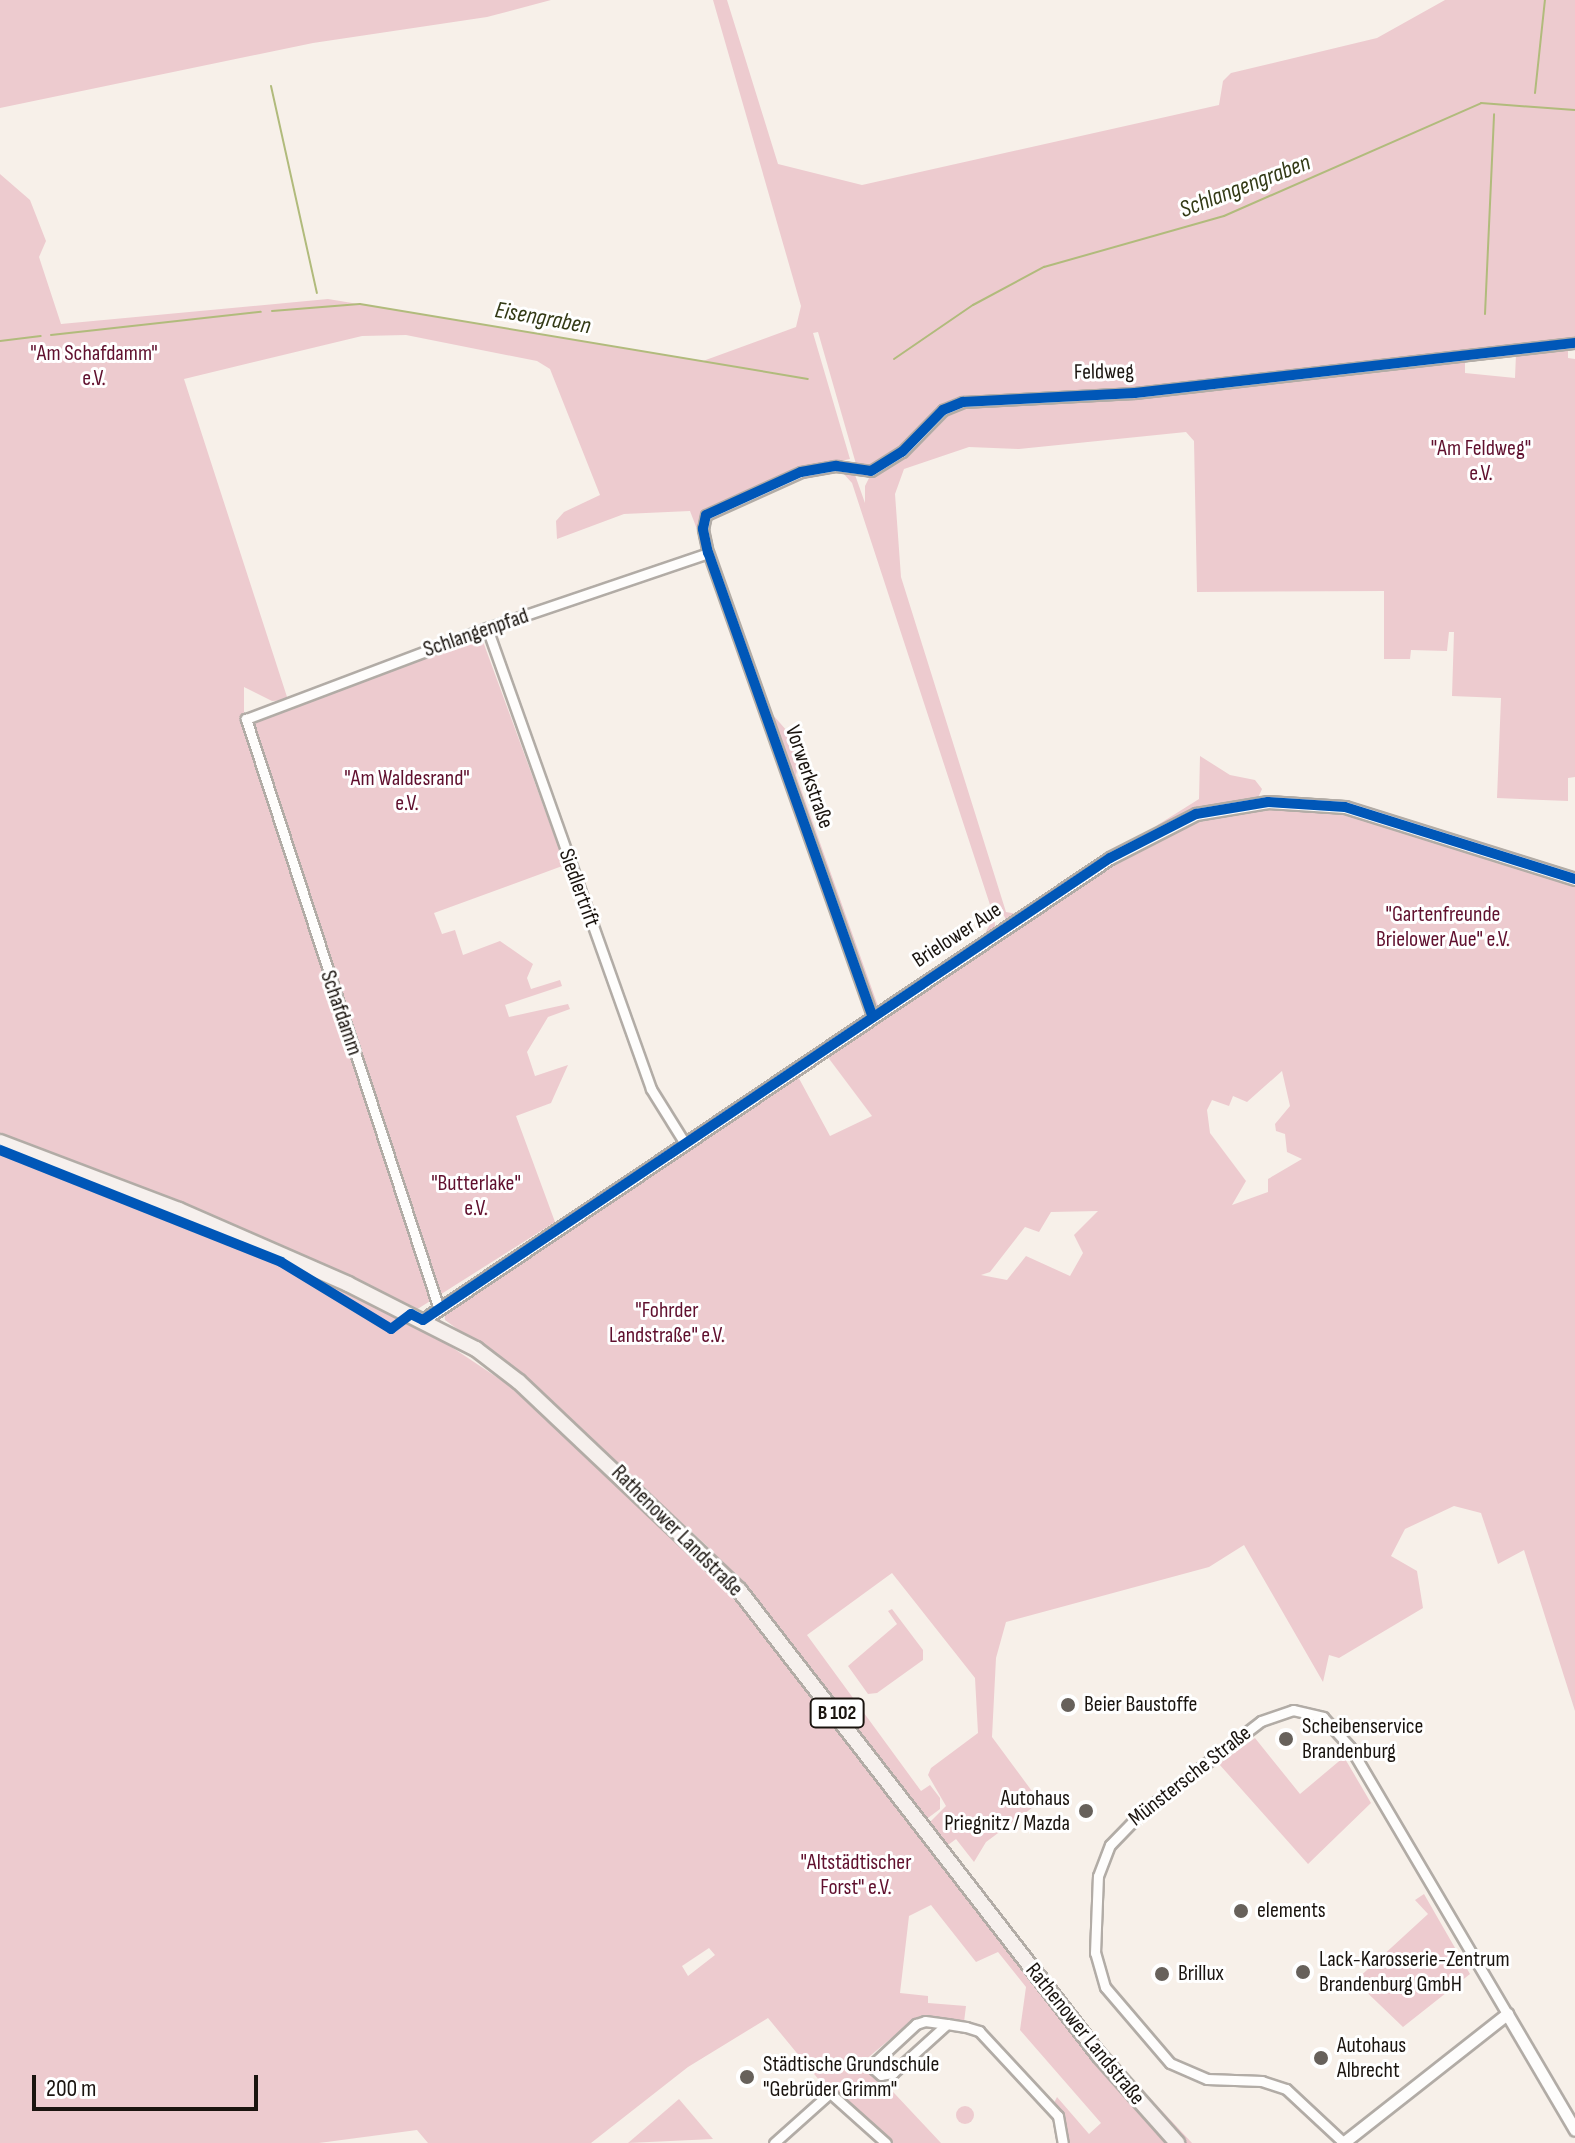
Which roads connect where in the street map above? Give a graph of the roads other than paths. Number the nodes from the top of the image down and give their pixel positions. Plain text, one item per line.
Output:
1 (1575, 343) edge
2 (708, 553) junction
3 (487, 628) junction
4 (246, 719) joint
5 (1575, 879) edge
6 (872, 1015) junction
7 (0, 1142) edge
8 (684, 1142) junction
9 (438, 1306) junction
10 (423, 1320) junction
11 (1507, 2014) junction
12 (947, 2024) junction
13 (1575, 2130) edge
14 (774, 2143) edge
15 (886, 2143) edge
16 (1063, 2143) edge
17 (1177, 2143) edge
18 (1344, 2143) edge

1 - 2 street, Feldweg
2 - 3 street, Schlangenpfad
2 - 6 street, Vorwerkstraße
3 - 4 street, Schlangenpfad
3 - 8 street, Siedlertrift
4 - 9 street, Schafdamm
5 - 6 street, Brielower Aue
6 - 8 street, Brielower Aue
7 - 10 main road, Rathenower Landstraße / B 102
8 - 9 street, Brielower Aue
9 - 10 street, Brielower Aue
10 - 17 main road, Rathenower Landstraße / B 102
11 - 13 street
11 - 18 street
11 - 18 street, Münstersche Straße
12 - 12 street
12 - 16 street
14 - 15 street

